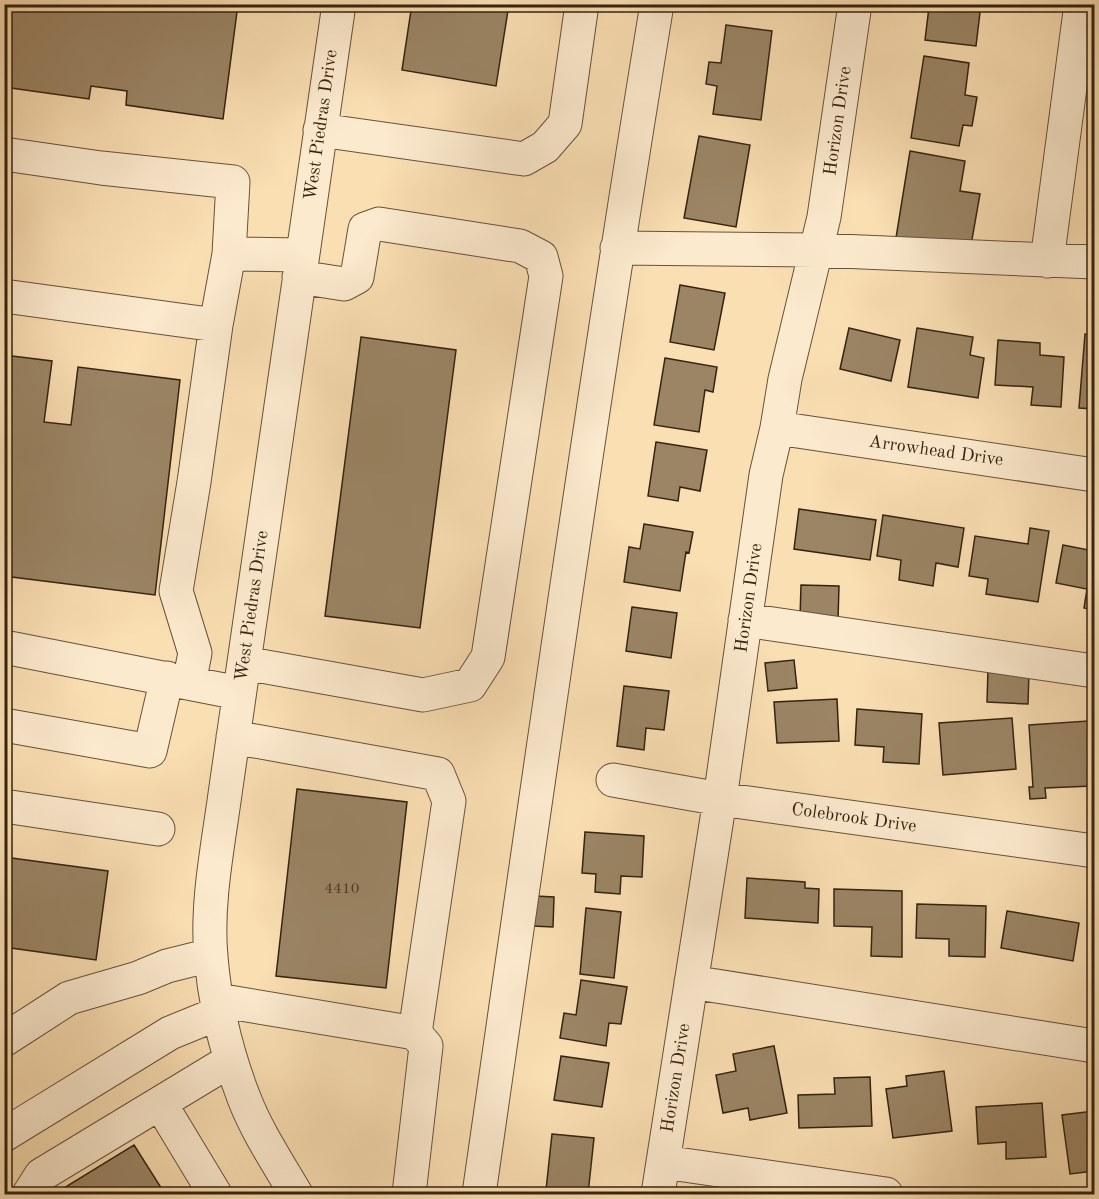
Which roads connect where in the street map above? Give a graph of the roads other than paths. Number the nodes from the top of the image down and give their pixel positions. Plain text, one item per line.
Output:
1 (339, 4) edge
2 (582, 4) edge
3 (657, 4) edge
4 (855, 4) edge
5 (1081, 4) edge
6 (320, 130) junction
7 (4, 154) edge
8 (617, 248) junction
9 (816, 250) junction
10 (229, 254) junction
11 (1047, 261) junction
12 (1095, 262) edge
13 (301, 266) junction
14 (4, 296) edge
15 (216, 325) junction
16 (777, 428) junction
17 (1095, 475) edge
18 (745, 620) junction
19 (4, 647) edge
20 (1095, 671) edge
21 (241, 678) junction
22 (178, 681) junction
23 (4, 725) edge
24 (233, 737) junction
25 (613, 780) dead end
26 (720, 799) junction
27 (4, 806) edge
28 (158, 829) dead end
29 (1095, 851) edge
30 (211, 956) junction
31 (691, 982) junction
32 (218, 1007) junction
33 (415, 1033) junction
34 (4, 1040) edge
35 (1095, 1046) edge
36 (231, 1060) junction
37 (160, 1103) junction
38 (4, 1135) edge
39 (663, 1162) junction
40 (29, 1194) edge
41 (215, 1194) edge
42 (296, 1194) edge
43 (410, 1194) edge
44 (479, 1194) edge
45 (658, 1194) edge
46 (886, 1194) edge

1 - 6 street, West Piedras Drive
2 - 6 street
3 - 8 street
4 - 9 street, Horizon Drive
5 - 11 street
6 - 13 street, West Piedras Drive
7 - 10 street
8 - 9 street
8 - 44 street
9 - 11 street
9 - 16 street, Horizon Drive
10 - 13 street
10 - 15 street
11 - 12 street
13 - 21 street, West Piedras Drive
13 - 21 street
14 - 15 street
15 - 22 street
16 - 17 street, Arrowhead Drive
16 - 18 street, Horizon Drive
18 - 20 street
18 - 26 street, Horizon Drive
19 - 22 street
21 - 22 street
21 - 24 street, West Piedras Drive
22 - 23 street
24 - 30 street, West Piedras Drive
24 - 33 street
25 - 26 street, Colebrook Drive
26 - 29 street, Colebrook Drive
26 - 31 street, Horizon Drive
27 - 28 street
30 - 32 street, West Piedras Drive
30 - 34 street
31 - 35 street
31 - 39 street, Horizon Drive
32 - 33 street
32 - 36 street, West Piedras Drive
32 - 38 street
33 - 43 street
36 - 37 street
36 - 42 street, West Piedras Drive
37 - 40 street
37 - 41 street
39 - 45 street, Horizon Drive
39 - 46 street

